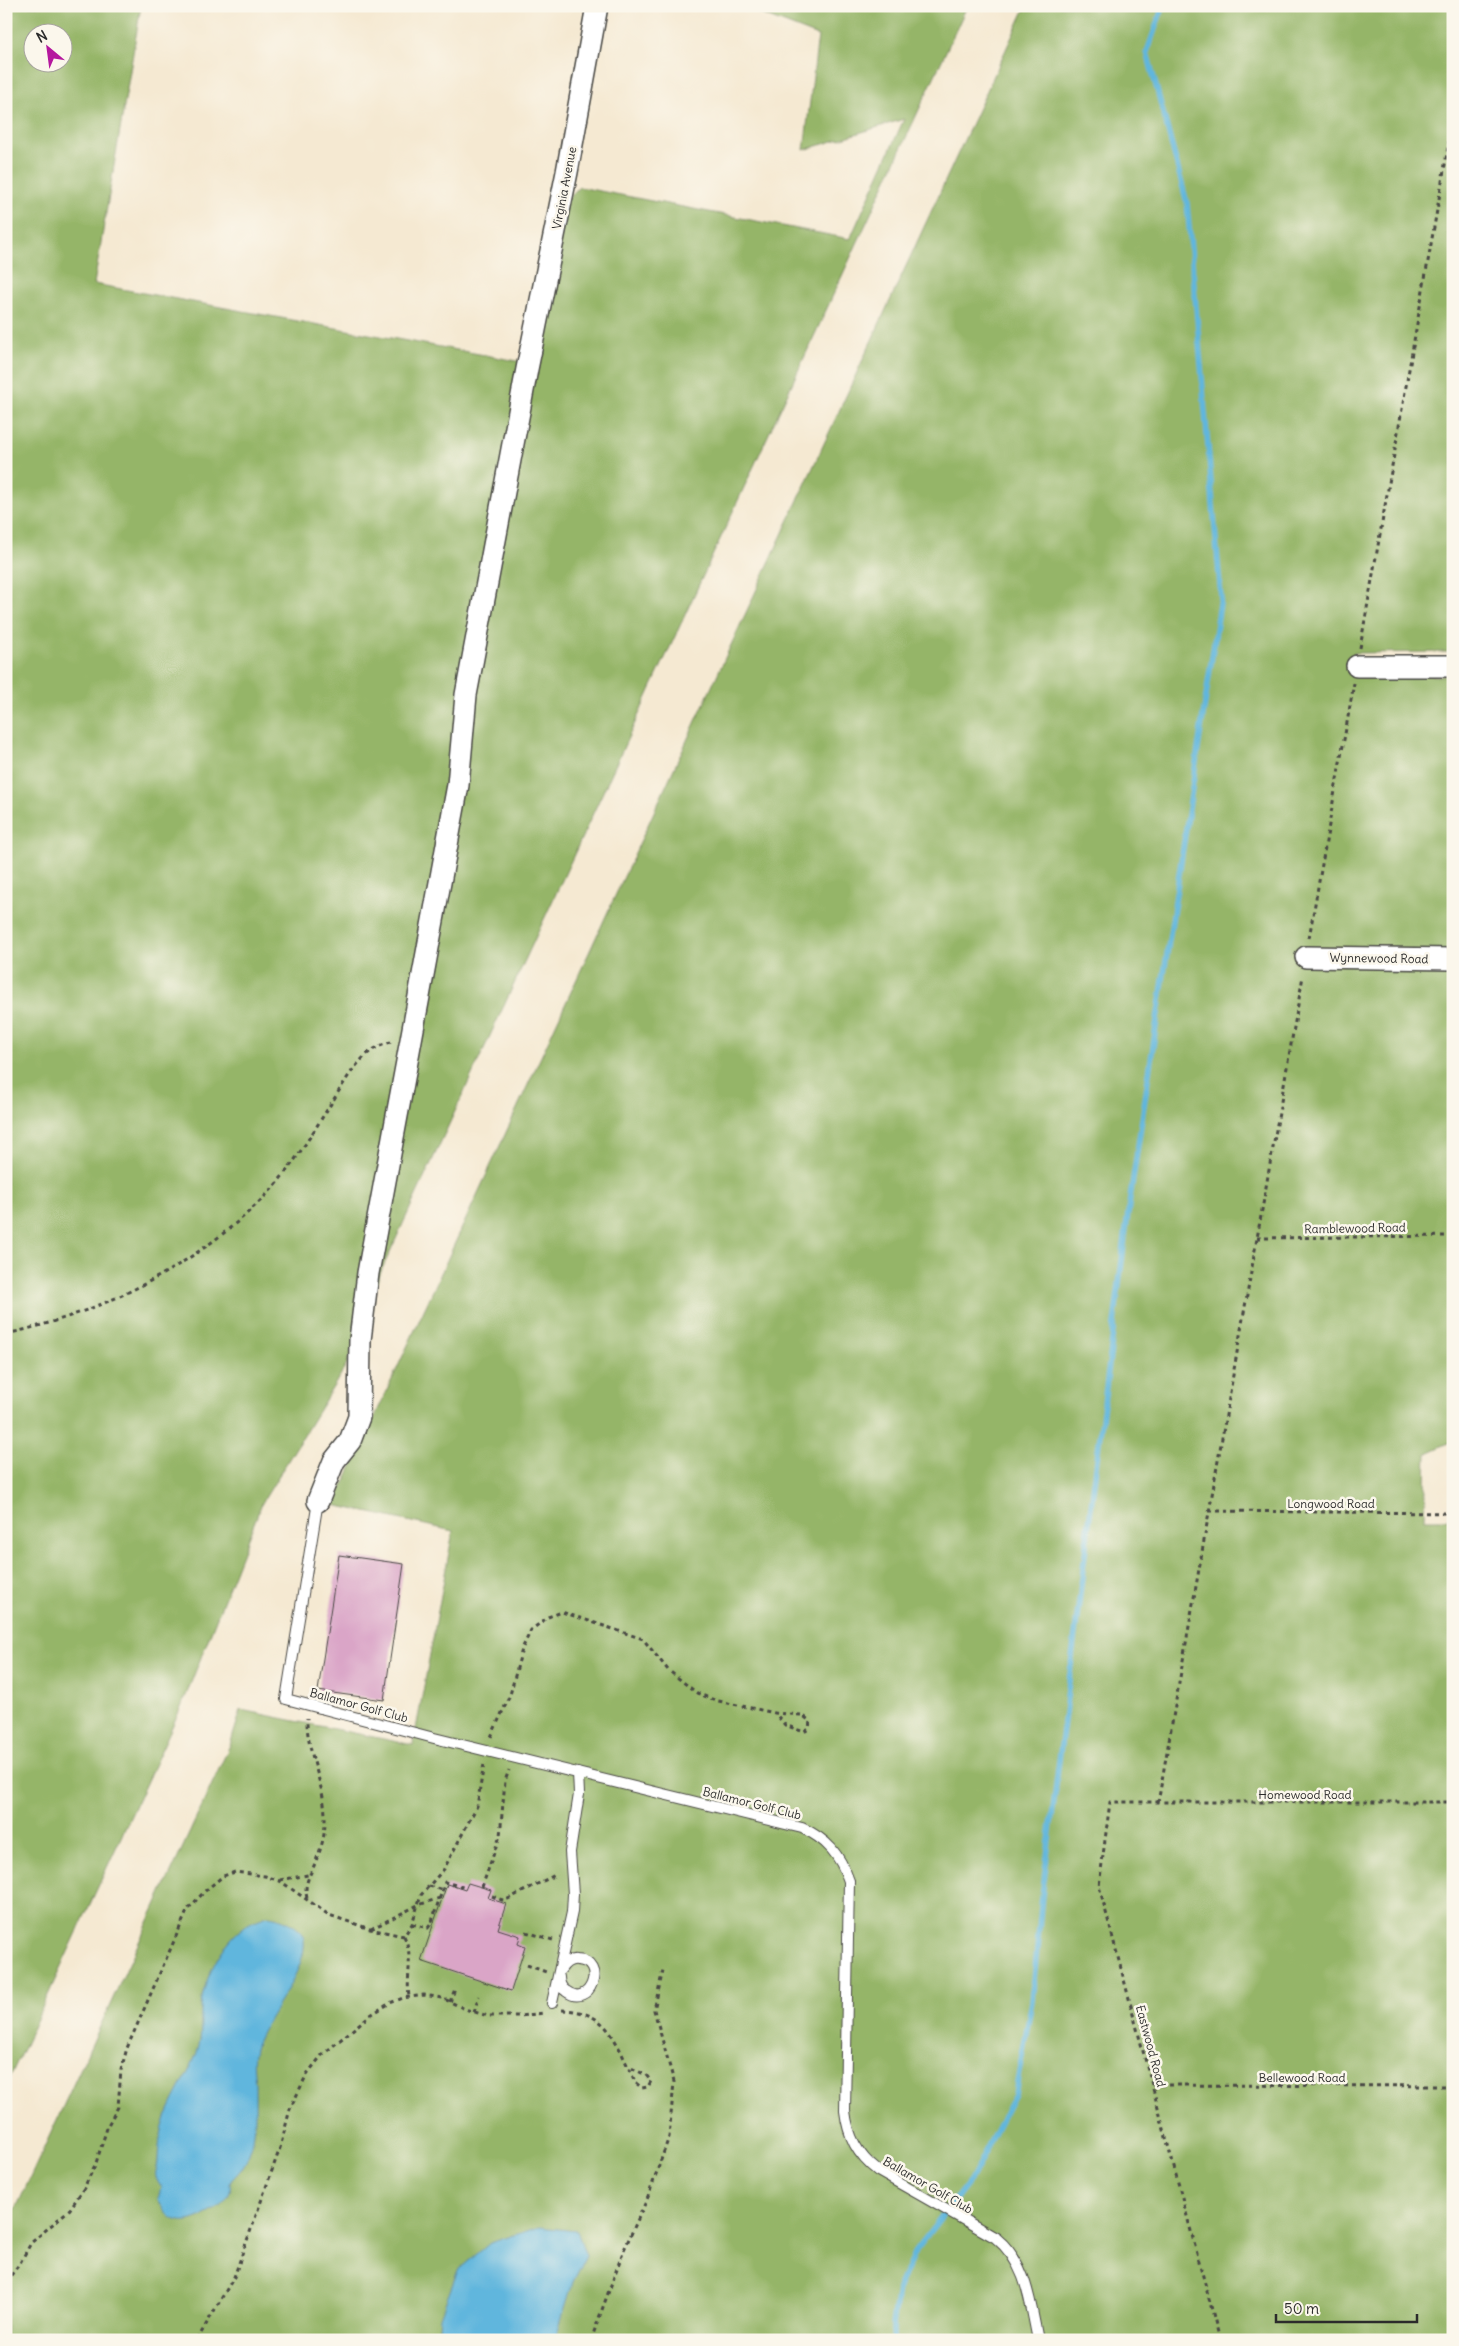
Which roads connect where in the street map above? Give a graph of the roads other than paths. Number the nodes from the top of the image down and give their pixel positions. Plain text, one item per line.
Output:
1 (597, 6) edge
2 (1357, 666) dead end
3 (1453, 666) edge
4 (1306, 957) dead end
5 (1453, 959) edge
6 (318, 1501) joint
7 (578, 1772) junction
8 (553, 2008) road end
9 (1038, 2340) edge

1 - 6 street, Virginia Avenue
2 - 3 street
4 - 5 street, Wynnewood Road
6 - 7 lane, Ballamor Golf Club
7 - 8 lane
7 - 9 lane, Ballamor Golf Club

